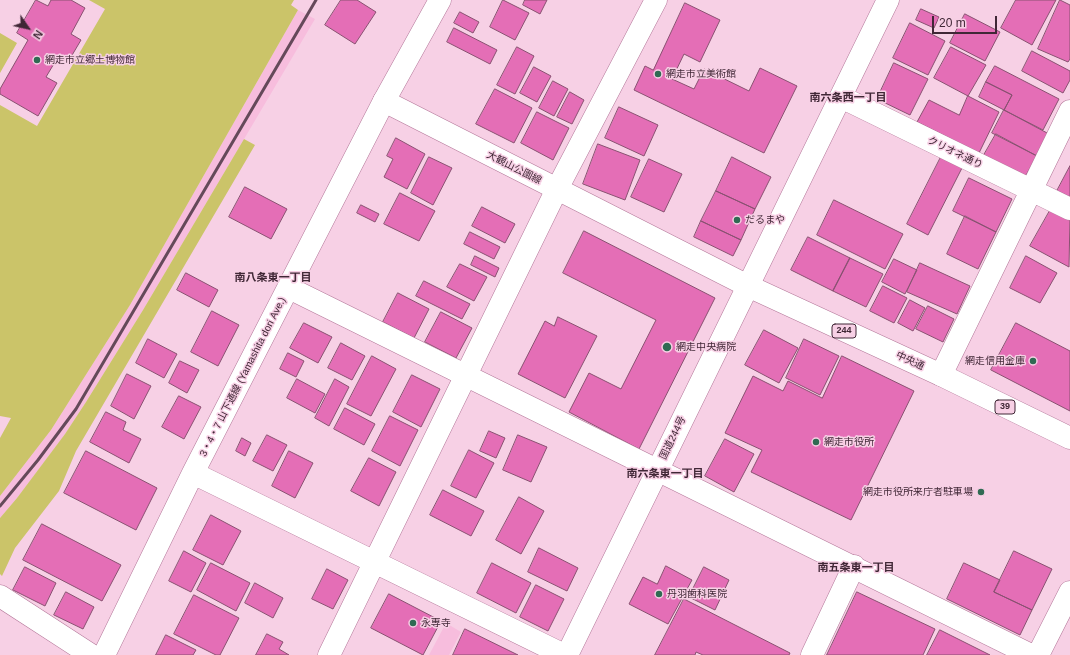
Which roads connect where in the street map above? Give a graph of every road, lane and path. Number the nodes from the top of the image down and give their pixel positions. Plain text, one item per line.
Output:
1 (440, 0) edge
2 (888, 0) edge
3 (654, 1) edge
4 (841, 97) junction
5 (384, 101) junction
6 (1070, 111) edge
7 (557, 189) junction
8 (1031, 190) junction
9 (1070, 209) edge
10 (748, 286) junction
11 (288, 288) junction
12 (940, 375) junction
13 (466, 376) junction
14 (1070, 438) edge
15 (657, 470) junction
16 (193, 473) junction
17 (375, 562) junction
18 (854, 566) junction
19 (1070, 592) edge
20 (0, 596) edge
21 (91, 655) edge
22 (104, 655) edge
23 (329, 655) edge
24 (565, 655) edge
25 (812, 655) edge
26 (1031, 655) edge
27 (1038, 655) edge

1 - 5 main road
2 - 4 main road, 国道244号
3 - 7 main road
4 - 8 main road, クリオネ通り
4 - 10 main road, 国道244号
5 - 7 main road, 大観山公園線
5 - 11 main road, 3・4・7 山下通線 (Yamashita dori Ave.)
6 - 8 main road
7 - 10 main road, 大観山公園線
7 - 13 main road
8 - 9 main road, クリオネ通り
8 - 12 main road
10 - 12 main road, 中央通 / 244
10 - 15 main road, 国道244号
11 - 13 main road
11 - 16 main road, 3・4・7 山下通線 (Yamashita dori Ave.)
12 - 14 main road, 中央通 / 39
13 - 15 main road
13 - 17 main road
15 - 18 main road
15 - 24 main road, 国道244号
16 - 17 main road
16 - 22 main road, 3・4・7 山下通線 (Yamashita dori Ave.)
17 - 23 main road
17 - 24 main road
18 - 25 main road
18 - 26 main road
19 - 27 main road
20 - 21 main road

